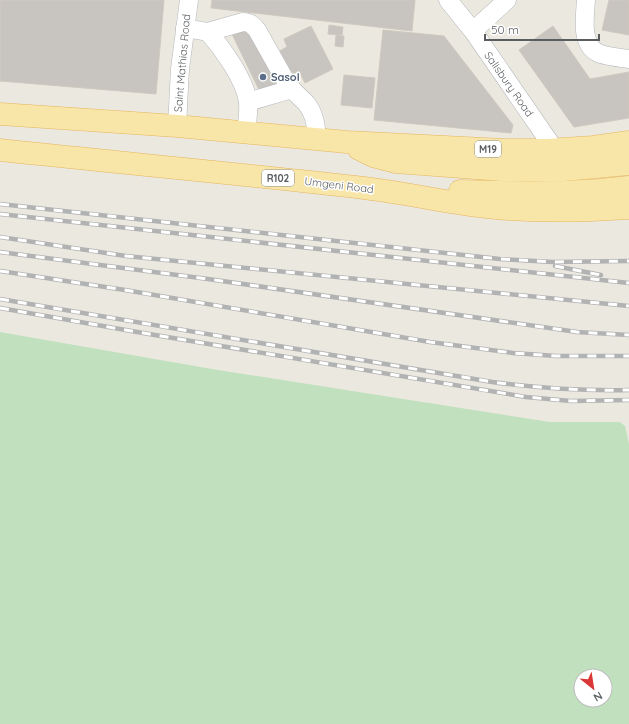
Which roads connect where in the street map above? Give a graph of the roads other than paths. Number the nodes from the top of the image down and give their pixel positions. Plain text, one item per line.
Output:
1 (189, 0) edge
2 (448, 0) edge
3 (507, 0) edge
4 (586, 0) edge
5 (185, 28) junction
6 (473, 31) junction
7 (208, 32) junction
8 (629, 60) edge
9 (292, 89) junction
10 (248, 102) junction
11 (0, 114) edge
12 (177, 126) junction
13 (246, 133) junction
14 (317, 139) junction
15 (347, 142) junction
16 (629, 142) edge
17 (0, 150) edge
18 (555, 150) junction
19 (629, 164) edge
20 (629, 187) edge
21 (375, 189) junction
22 (629, 208) edge

1 - 5 street, Saint Mathias Road
2 - 6 street, Salisbury Road
3 - 6 street
4 - 8 street
5 - 7 street
5 - 12 street, Saint Mathias Road
6 - 18 street, Salisbury Road
7 - 9 street
7 - 10 street
9 - 10 street
9 - 14 street
10 - 13 street
11 - 12 main road
12 - 13 main road
13 - 14 main road
14 - 15 main road
15 - 18 main road, M19
15 - 19 main road
16 - 18 main road, M19
17 - 21 main road, Umgeni Road / R102
20 - 21 main road
21 - 22 main road, Umgeni Road

